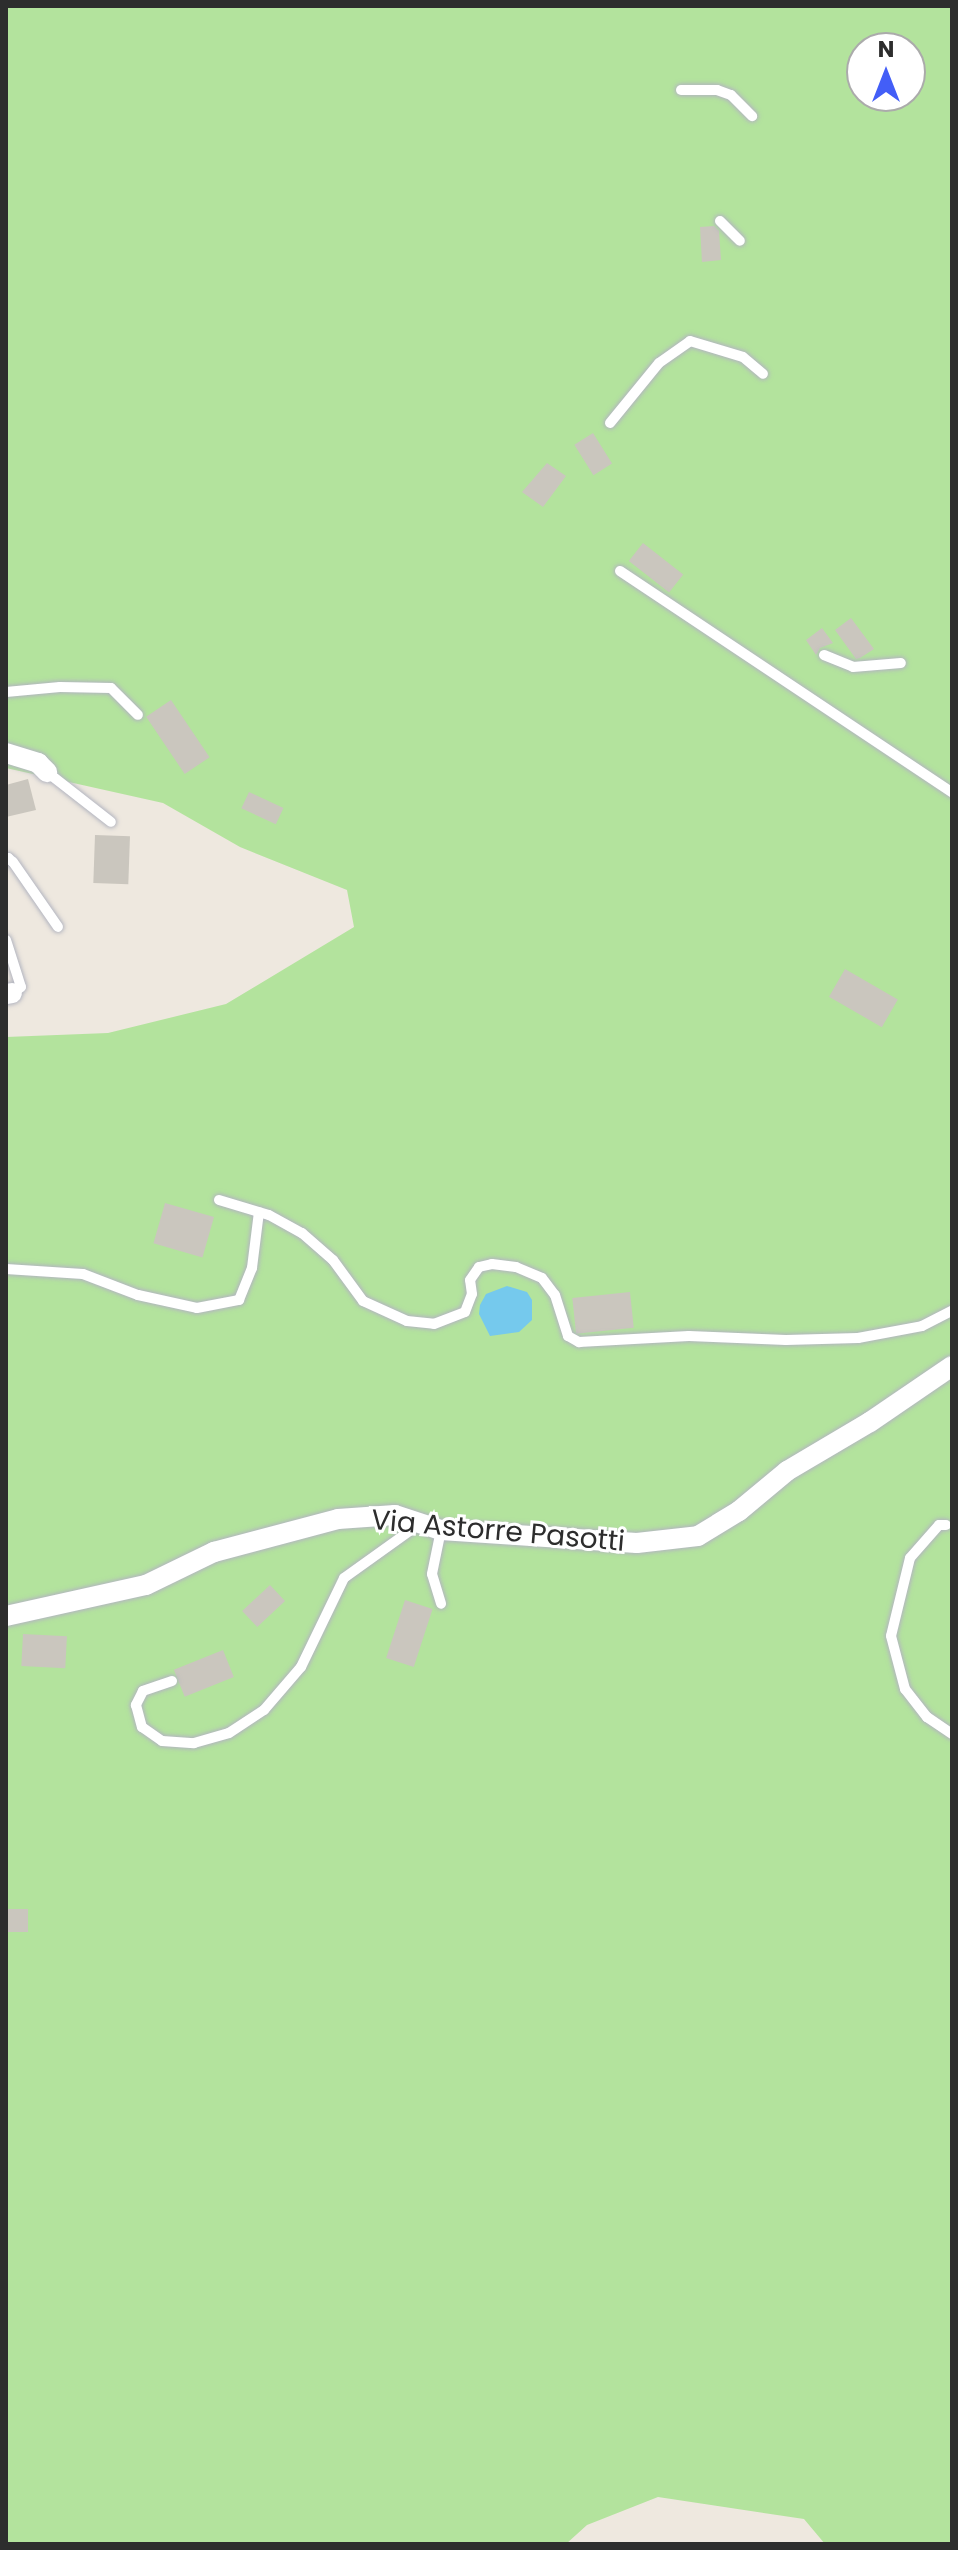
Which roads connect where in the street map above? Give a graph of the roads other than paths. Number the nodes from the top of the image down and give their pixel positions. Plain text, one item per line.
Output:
1 (681, 90) dead end
2 (752, 116) dead end
3 (720, 221) dead end
4 (740, 241) dead end
5 (763, 374) dead end
6 (610, 423) dead end
7 (620, 571) dead end
8 (824, 655) dead end
9 (901, 663) dead end
10 (6, 692) edge
11 (138, 715) dead end
12 (6, 753) edge
13 (47, 772) joint
14 (952, 792) edge
15 (111, 822) dead end
16 (6, 860) edge
17 (58, 927) dead end
18 (6, 940) edge
19 (9, 994) edge
20 (219, 1200) dead end
21 (259, 1212) junction
22 (6, 1269) edge
23 (952, 1311) edge
24 (952, 1366) edge
25 (420, 1524) junction
26 (946, 1525) dead end
27 (441, 1530) junction
28 (441, 1604) dead end
29 (6, 1616) edge
30 (172, 1681) dead end
31 (952, 1734) edge

1 - 2 lane
3 - 4 lane
5 - 6 lane
7 - 14 lane
8 - 9 lane
10 - 11 lane
12 - 13 street
13 - 15 lane
16 - 17 lane
18 - 19 lane
20 - 21 lane
21 - 22 lane
21 - 23 lane
24 - 27 street, Via Astorre Pasotti
25 - 27 street, Via Astorre Pasotti
25 - 29 street, Via Astorre Pasotti
25 - 30 lane
26 - 31 lane
27 - 28 lane

